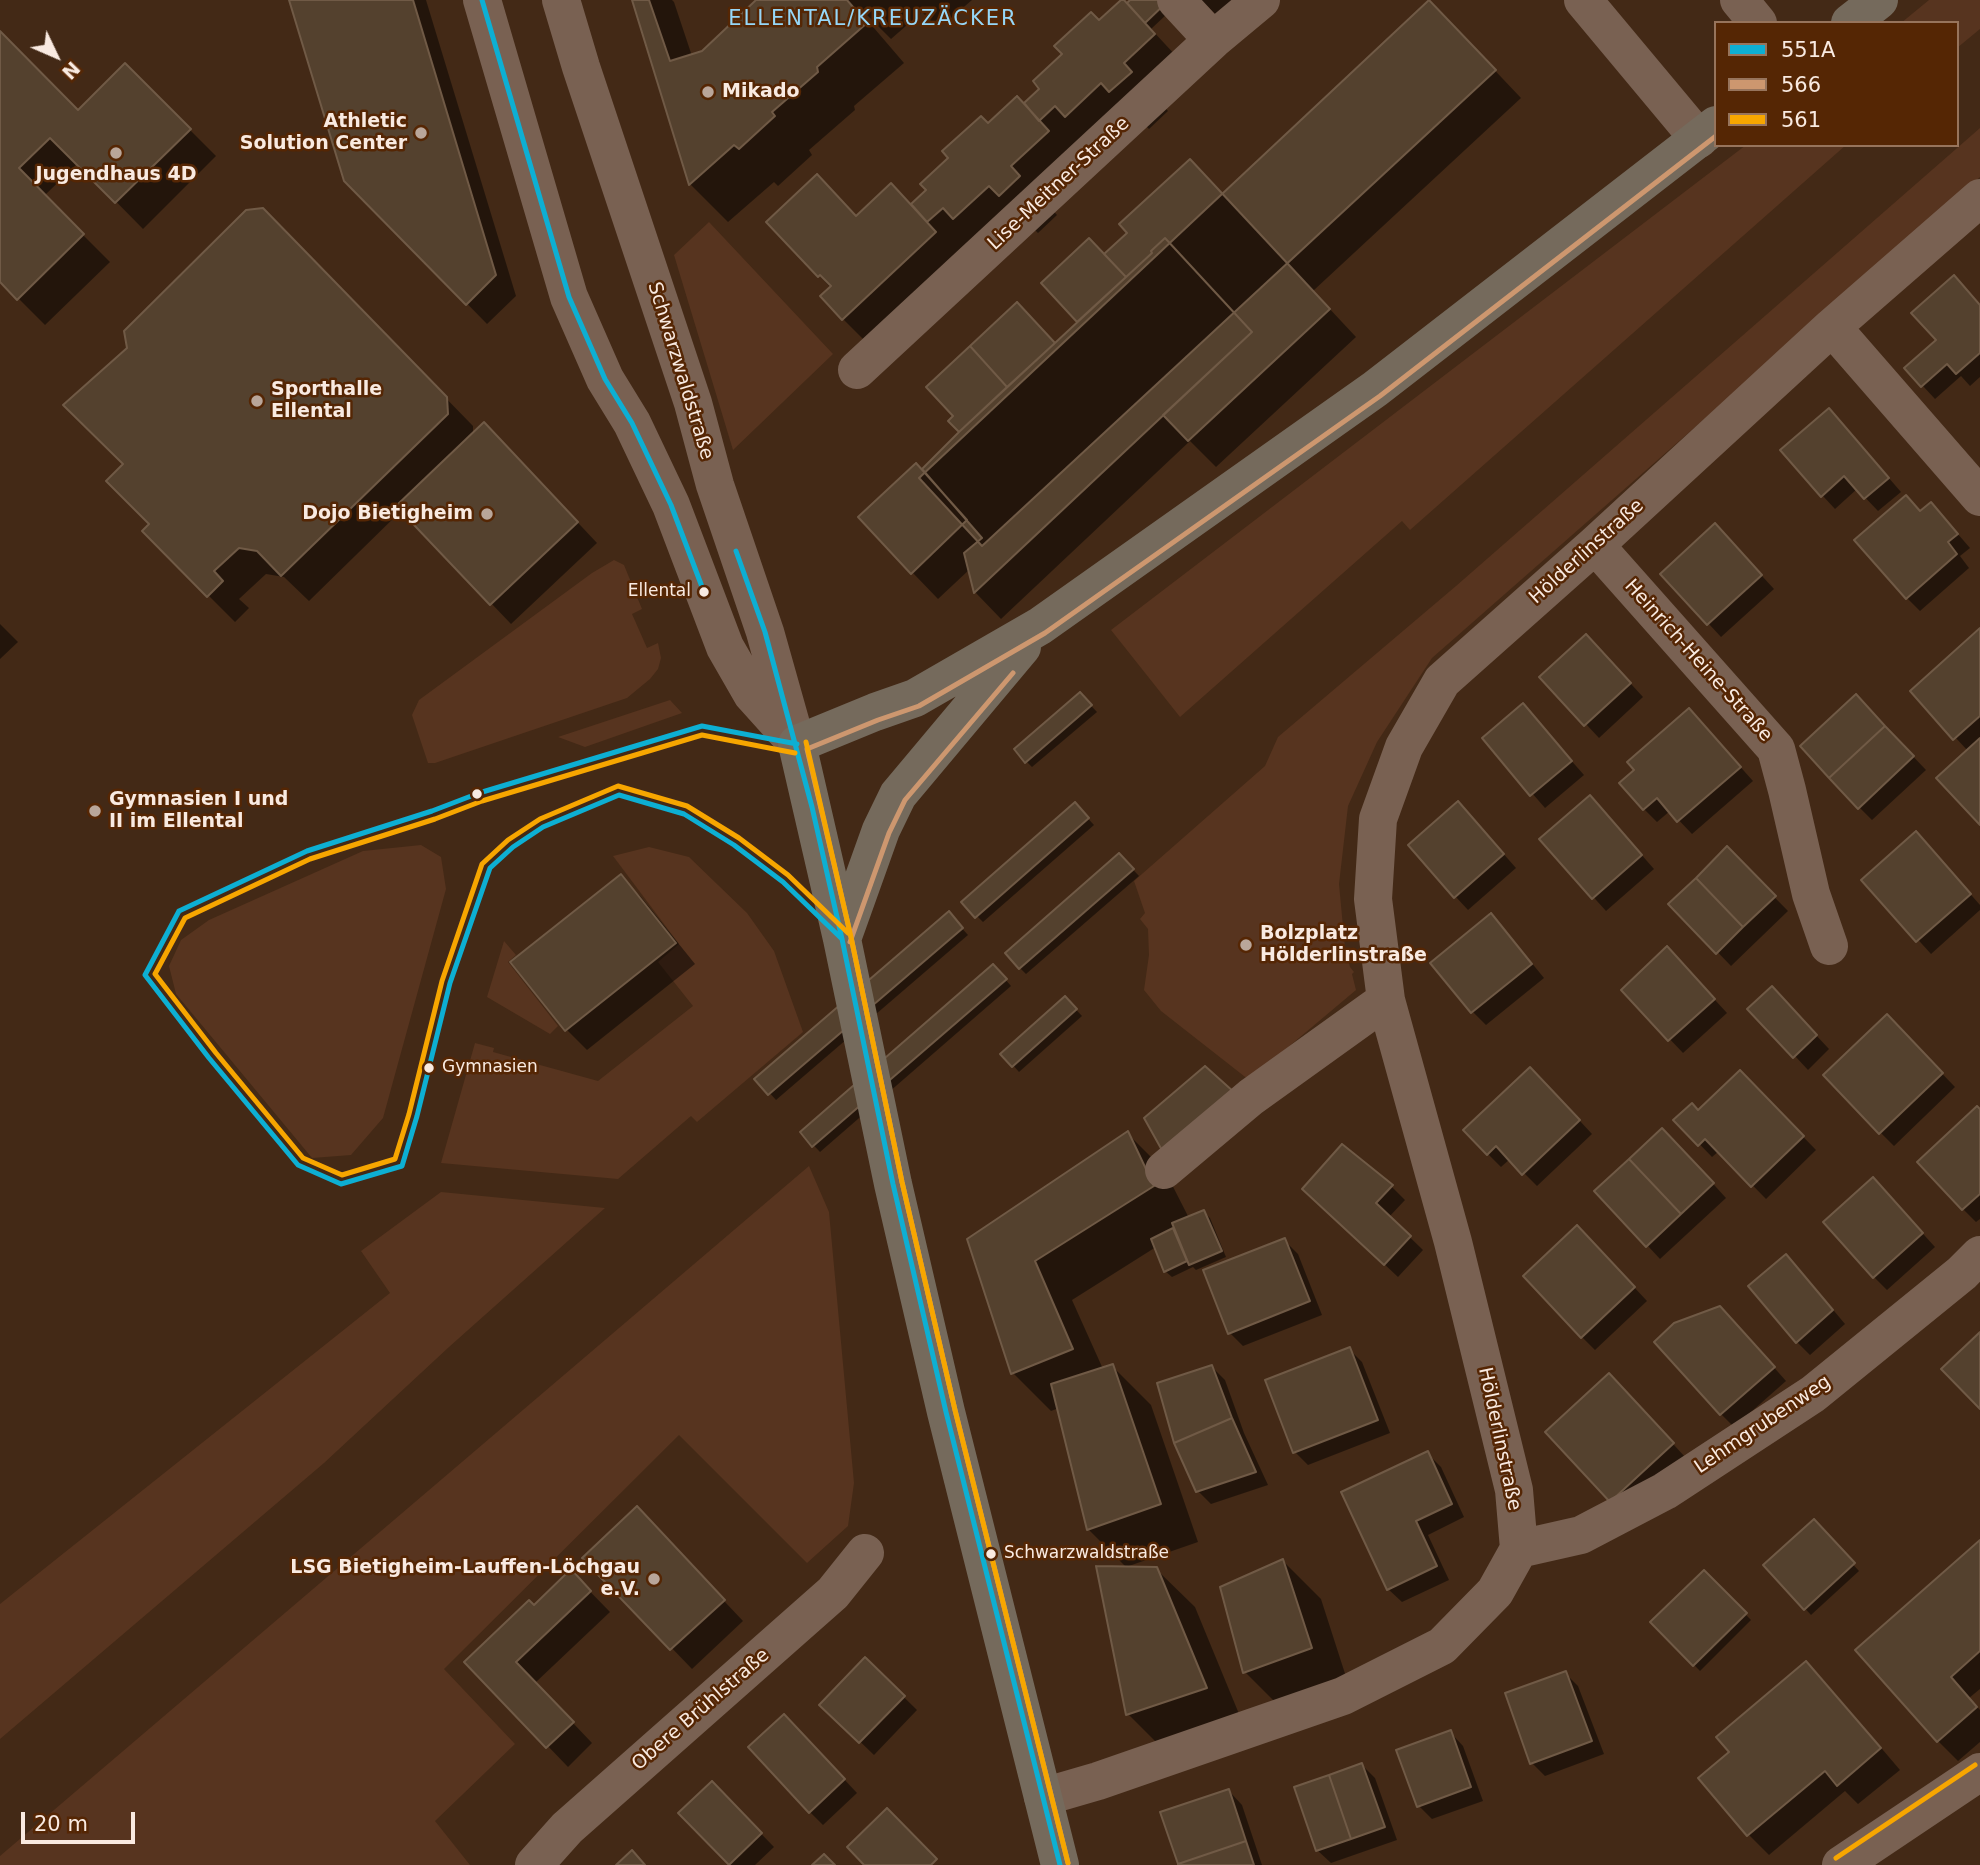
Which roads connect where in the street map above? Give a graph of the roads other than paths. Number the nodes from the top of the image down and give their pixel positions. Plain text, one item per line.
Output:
1 (482, 0) edge
2 (561, 0) edge
3 (1176, 0) edge
4 (1261, 0) edge
5 (1583, 0) edge
6 (1738, 0) edge
7 (1879, 0) edge
8 (1756, 21) edge
9 (1853, 21) edge
10 (1213, 40) junction
11 (1707, 132) edge
12 (1980, 198) edge
13 (1832, 327) junction
14 (857, 370) dead end
15 (1980, 497) edge
16 (1595, 545) junction
17 (1040, 626) junction
18 (797, 744) junction
19 (842, 939) junction
20 (1829, 946) dead end
21 (1386, 1000) junction
22 (1164, 1170) dead end
23 (1980, 1255) edge
24 (1519, 1549) junction
25 (865, 1553) dead end
26 (1980, 1772) edge
27 (1043, 1797) junction
28 (534, 1865) edge
29 (1060, 1865) edge
30 (1841, 1865) edge

1 - 18 street, Schwarzwaldstraße
2 - 18 street, Schwarzwaldstraße
3 - 10 street
4 - 10 street, Lise-Meitner-Straße
5 - 11 street
6 - 8 street
7 - 9 main road
10 - 14 street, Lise-Meitner-Straße
11 - 17 main road
12 - 13 street, Hölderlinstraße
13 - 15 street
13 - 16 street, Hölderlinstraße
16 - 20 street, Heinrich-Heine-Straße
16 - 21 street, Hölderlinstraße
17 - 18 main road
17 - 19 main road
18 - 19 main road, Schwarzwaldstraße
19 - 27 main road, Schwarzwaldstraße
21 - 22 street
21 - 24 street, Hölderlinstraße
23 - 24 street, Lehmgrubenweg
24 - 27 street
25 - 28 street, Obere Brühlstraße
26 - 30 street
27 - 29 main road, Schwarzwaldstraße

